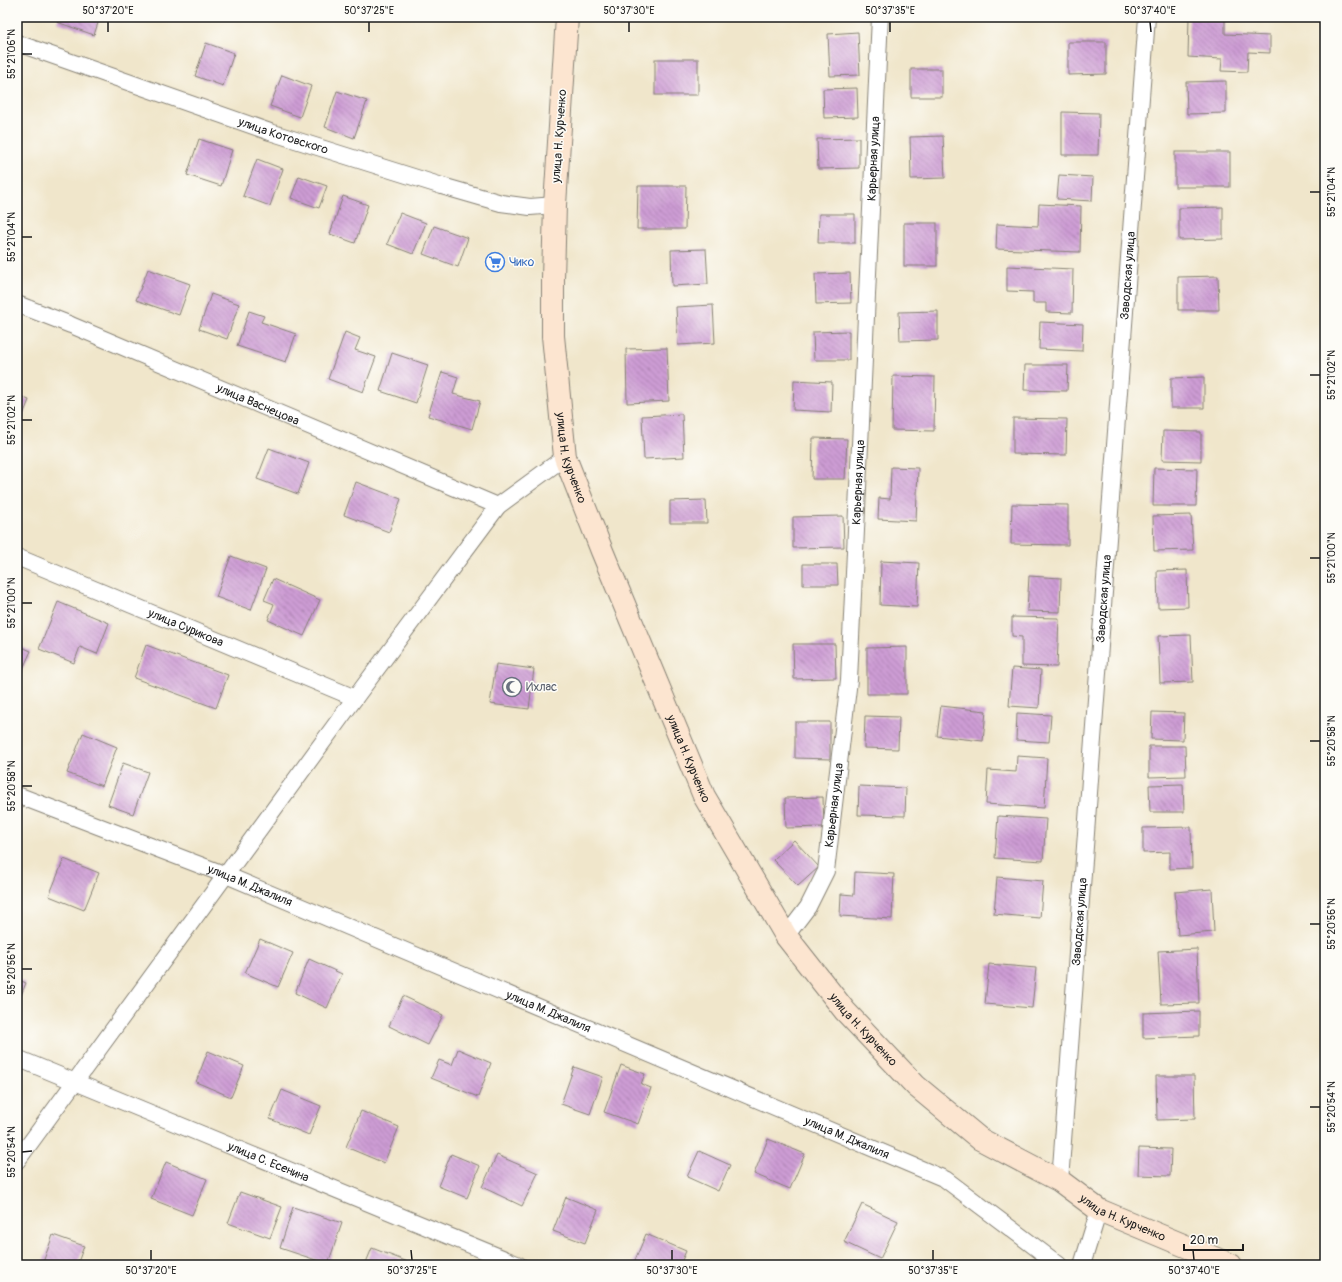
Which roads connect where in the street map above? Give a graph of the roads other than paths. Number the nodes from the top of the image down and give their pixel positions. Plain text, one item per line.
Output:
1 (566, 17) edge
2 (880, 17) edge
3 (1147, 17) edge
4 (17, 43) edge
5 (555, 205) junction
6 (17, 304) edge
7 (565, 457) junction
8 (498, 506) junction
9 (17, 557) edge
10 (355, 698) junction
11 (17, 795) edge
12 (226, 875) junction
13 (786, 936) junction
14 (17, 1058) edge
15 (74, 1082) junction
16 (17, 1161) edge
17 (1060, 1181) junction
18 (1099, 1210) junction
19 (519, 1265) edge
20 (1059, 1265) edge
21 (1082, 1265) edge
22 (1231, 1265) edge

1 - 5 main road, улица Н. Курченко
2 - 13 street, Карьерная улица
3 - 17 street, Заводская улица
4 - 5 street, улица Котовского
5 - 7 main road, улица Н. Курченко
6 - 8 street, улица Васнецова
7 - 8 street
7 - 13 main road, улица Н. Курченко
8 - 10 street
9 - 10 street, улица Сурикова
10 - 12 street
11 - 12 street, улица М. Джалиля
12 - 15 street
12 - 20 street, улица М. Джалиля
13 - 17 main road, улица Н. Курченко
14 - 15 street, улица С. Есенина
15 - 16 street
15 - 19 street, улица С. Есенина
17 - 18 main road, улица Н. Курченко
18 - 21 street
18 - 22 main road, улица Н. Курченко

